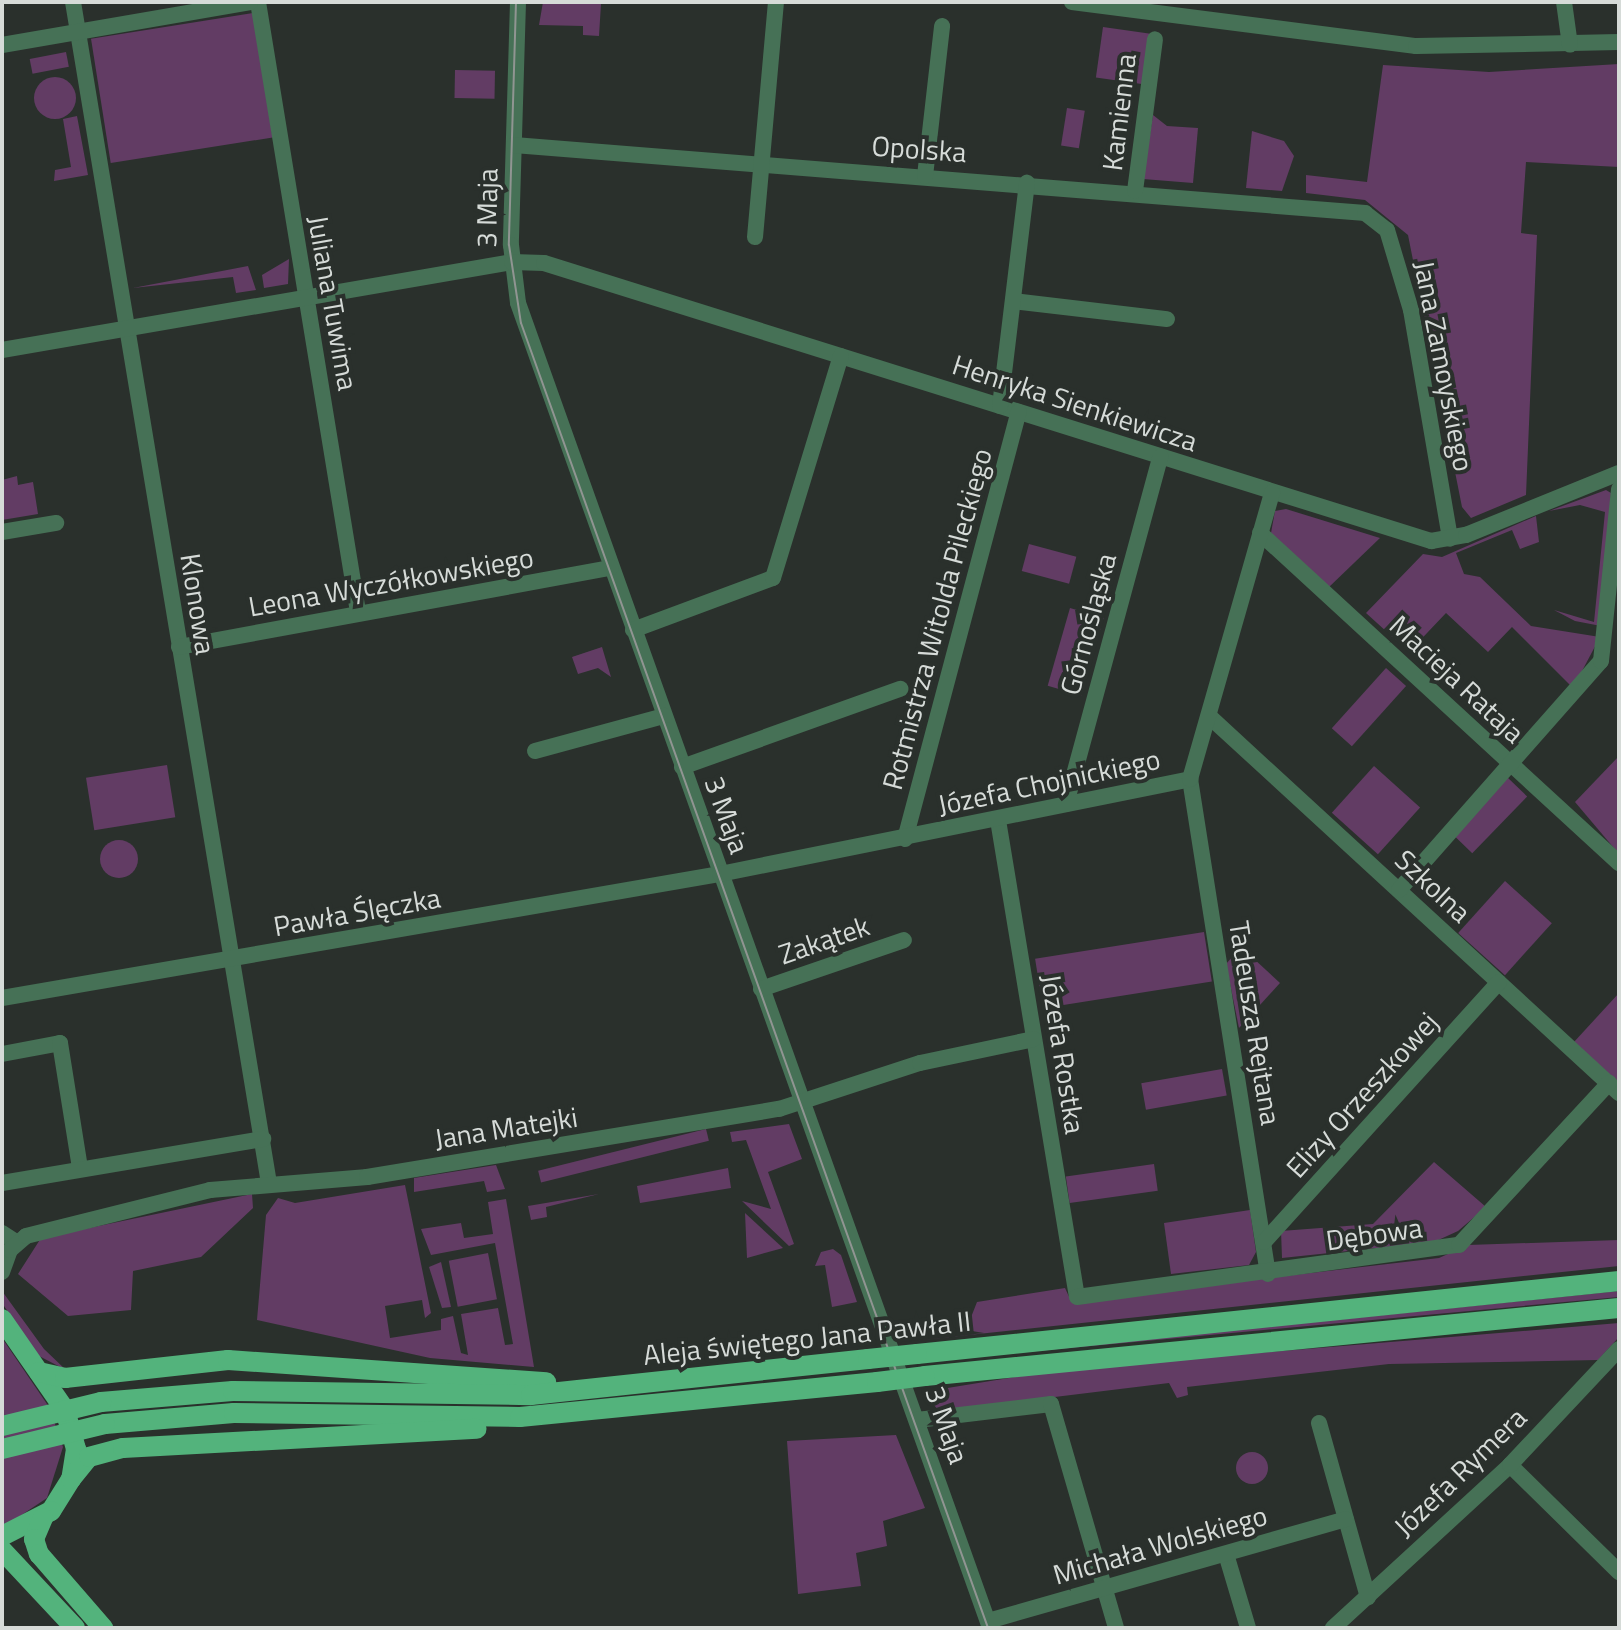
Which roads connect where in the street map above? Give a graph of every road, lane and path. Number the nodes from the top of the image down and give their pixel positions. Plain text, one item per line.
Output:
1 (73, 2) edge
2 (250, 2) edge
3 (258, 2) edge
4 (518, 2) edge
5 (1072, 2) edge
6 (1564, 2) edge
7 (776, 3) edge
8 (1091, 3) edge
9 (942, 26) dead end
10 (76, 33) junction
11 (1155, 39) dead end
12 (1619, 42) edge
13 (2, 45) edge
14 (1570, 45) junction
15 (514, 145) junction
16 (760, 163) junction
17 (925, 176) junction
18 (1027, 183) junction
19 (1135, 191) junction
20 (1321, 205) joint
21 (755, 237) dead end
22 (512, 262) junction
23 (306, 299) junction
24 (1013, 301) junction
25 (1167, 319) dead end
26 (126, 329) junction
27 (2, 350) edge
28 (841, 356) junction
29 (1000, 406) junction
30 (1019, 412) junction
31 (1160, 457) junction
32 (1619, 473) edge
33 (1619, 489) edge
34 (1272, 493) junction
35 (56, 523) dead end
36 (2, 532) edge
37 (1260, 533) junction
38 (1450, 539) junction
39 (611, 568) junction
40 (358, 612) junction
41 (633, 630) junction
42 (179, 647) junction
43 (900, 689) dead end
44 (664, 716) junction
45 (1210, 717) junction
46 (535, 751) dead end
47 (1512, 764) junction
48 (682, 767) junction
49 (1190, 779) junction
50 (1066, 804) junction
51 (998, 820) junction
52 (905, 839) junction
53 (1619, 863) edge
54 (720, 874) junction
55 (1399, 890) junction
56 (904, 940) dead end
57 (233, 961) junction
58 (1499, 982) junction
59 (761, 989) junction
60 (2, 998) edge
61 (1034, 1039) junction
62 (2, 1054) edge
63 (1614, 1088) edge
64 (803, 1104) junction
65 (263, 1139) junction
66 (80, 1168) junction
67 (2, 1183) edge
68 (269, 1183) junction
69 (9, 1238) edge
70 (1264, 1242) junction
71 (2, 1272) edge
72 (1268, 1274) junction
73 (1619, 1281) edge
74 (1077, 1297) joint
75 (1619, 1308) edge
76 (2, 1319) edge
77 (1619, 1349) edge
78 (39, 1372) junction
79 (658, 1382) junction
80 (622, 1410) junction
81 (917, 1420) junction
82 (1319, 1423) dead end
83 (2, 1426) edge
84 (2, 1449) edge
85 (1510, 1465) junction
86 (71, 1479) junction
87 (43, 1518) junction
88 (1346, 1519) junction
89 (2, 1536) edge
90 (2, 1550) edge
91 (1226, 1554) junction
92 (1619, 1572) edge
93 (1105, 1589) junction
94 (1368, 1597) junction
95 (989, 1624) edge
96 (75, 1628) edge
97 (103, 1628) edge
98 (1116, 1628) edge
99 (1248, 1628) edge
100 (1333, 1628) edge

1 - 10 street, Klonowa
2 - 10 street
3 - 23 street, Juliana Tuwima
4 - 15 street, 3 Maja
5 - 8 street
6 - 14 street
7 - 16 street
8 - 14 street
9 - 17 street
10 - 13 street
10 - 26 street, Klonowa
11 - 19 street, Kamienna
12 - 14 street
15 - 16 street, Opolska
15 - 22 street, 3 Maja
16 - 17 street, Opolska
16 - 21 street
17 - 18 street, Opolska
18 - 19 street, Opolska
18 - 24 street
19 - 20 street, Opolska
20 - 38 street, Jana Zamoyskiego
22 - 23 street, Henryka Sienkiewicza
22 - 28 street, Henryka Sienkiewicza
22 - 39 street, 3 Maja
23 - 26 street, Henryka Sienkiewicza
23 - 40 street, Juliana Tuwima
24 - 25 street
24 - 29 street
26 - 27 street, Henryka Sienkiewicza
26 - 42 street, Klonowa
28 - 29 street, Henryka Sienkiewicza
28 - 41 street
29 - 30 street, Henryka Sienkiewicza
30 - 31 street, Henryka Sienkiewicza
30 - 52 street, Rotmistrza Witolda Pileckiego
31 - 34 street, Henryka Sienkiewicza
31 - 50 street, Górnośląska
32 - 38 street, Henryka Sienkiewicza
33 - 47 street
34 - 37 street, Józefa Chojnickiego
34 - 38 street, Henryka Sienkiewicza
35 - 36 street
37 - 45 street, Józefa Chojnickiego
37 - 47 street, Macieja Rataja
39 - 40 street, Leona Wyczółkowskiego
39 - 41 street, 3 Maja
40 - 42 street, Leona Wyczółkowskiego
41 - 44 street, 3 Maja
42 - 57 street, Klonowa
43 - 48 street
44 - 46 street
44 - 48 street, 3 Maja
45 - 49 street, Józefa Chojnickiego
45 - 55 street, Szkolna
47 - 53 street, Macieja Rataja
47 - 55 street
48 - 54 street, 3 Maja
49 - 50 street, Józefa Chojnickiego
49 - 70 street, Tadeusza Rejtana
50 - 51 street, Józefa Chojnickiego
51 - 52 street, Józefa Chojnickiego
51 - 61 street, Józefa Rostka
52 - 54 street, Józefa Chojnickiego
54 - 57 street, Pawła Ślęczka
54 - 59 street, 3 Maja
55 - 58 street, Szkolna
56 - 59 street, Zakątek
57 - 60 street, Pawła Ślęczka
57 - 65 street, Klonowa
58 - 63 street, Szkolna
58 - 70 street, Elizy Orzeszkowej
59 - 64 street, 3 Maja
61 - 64 street, Jana Matejki
61 - 74 street, Józefa Rostka
62 - 66 street
63 - 72 street, Dębowa
64 - 68 street, Jana Matejki
64 - 81 street, 3 Maja
65 - 66 street
65 - 68 street, Klonowa
66 - 67 street
68 - 69 street, Jana Matejki
69 - 71 street, Jana Matejki
70 - 72 street, Tadeusza Rejtana
72 - 74 street, Dębowa
73 - 79 main road, Aleja świętego Jana Pawła II, bridge
75 - 80 main road, Aleja świętego Jana Pawła II, bridge
76 - 78 main road
77 - 85 street, Józefa Rymera
78 - 79 main road
78 - 86 main road
79 - 83 main road, Aleja świętego Jana Pawła II, bridge
80 - 84 main road, Aleja świętego Jana Pawła II, bridge
80 - 86 main road
81 - 93 street
81 - 95 street, 3 Maja
82 - 88 street
85 - 92 street
85 - 94 street, Józefa Rymera
86 - 87 main road
87 - 89 main road
87 - 97 main road
88 - 91 street, Michała Wolskiego
88 - 94 street
90 - 96 main road
91 - 93 street, Michała Wolskiego
91 - 99 street
93 - 95 street, Michała Wolskiego
93 - 98 street
94 - 100 street, Józefa Rymera

